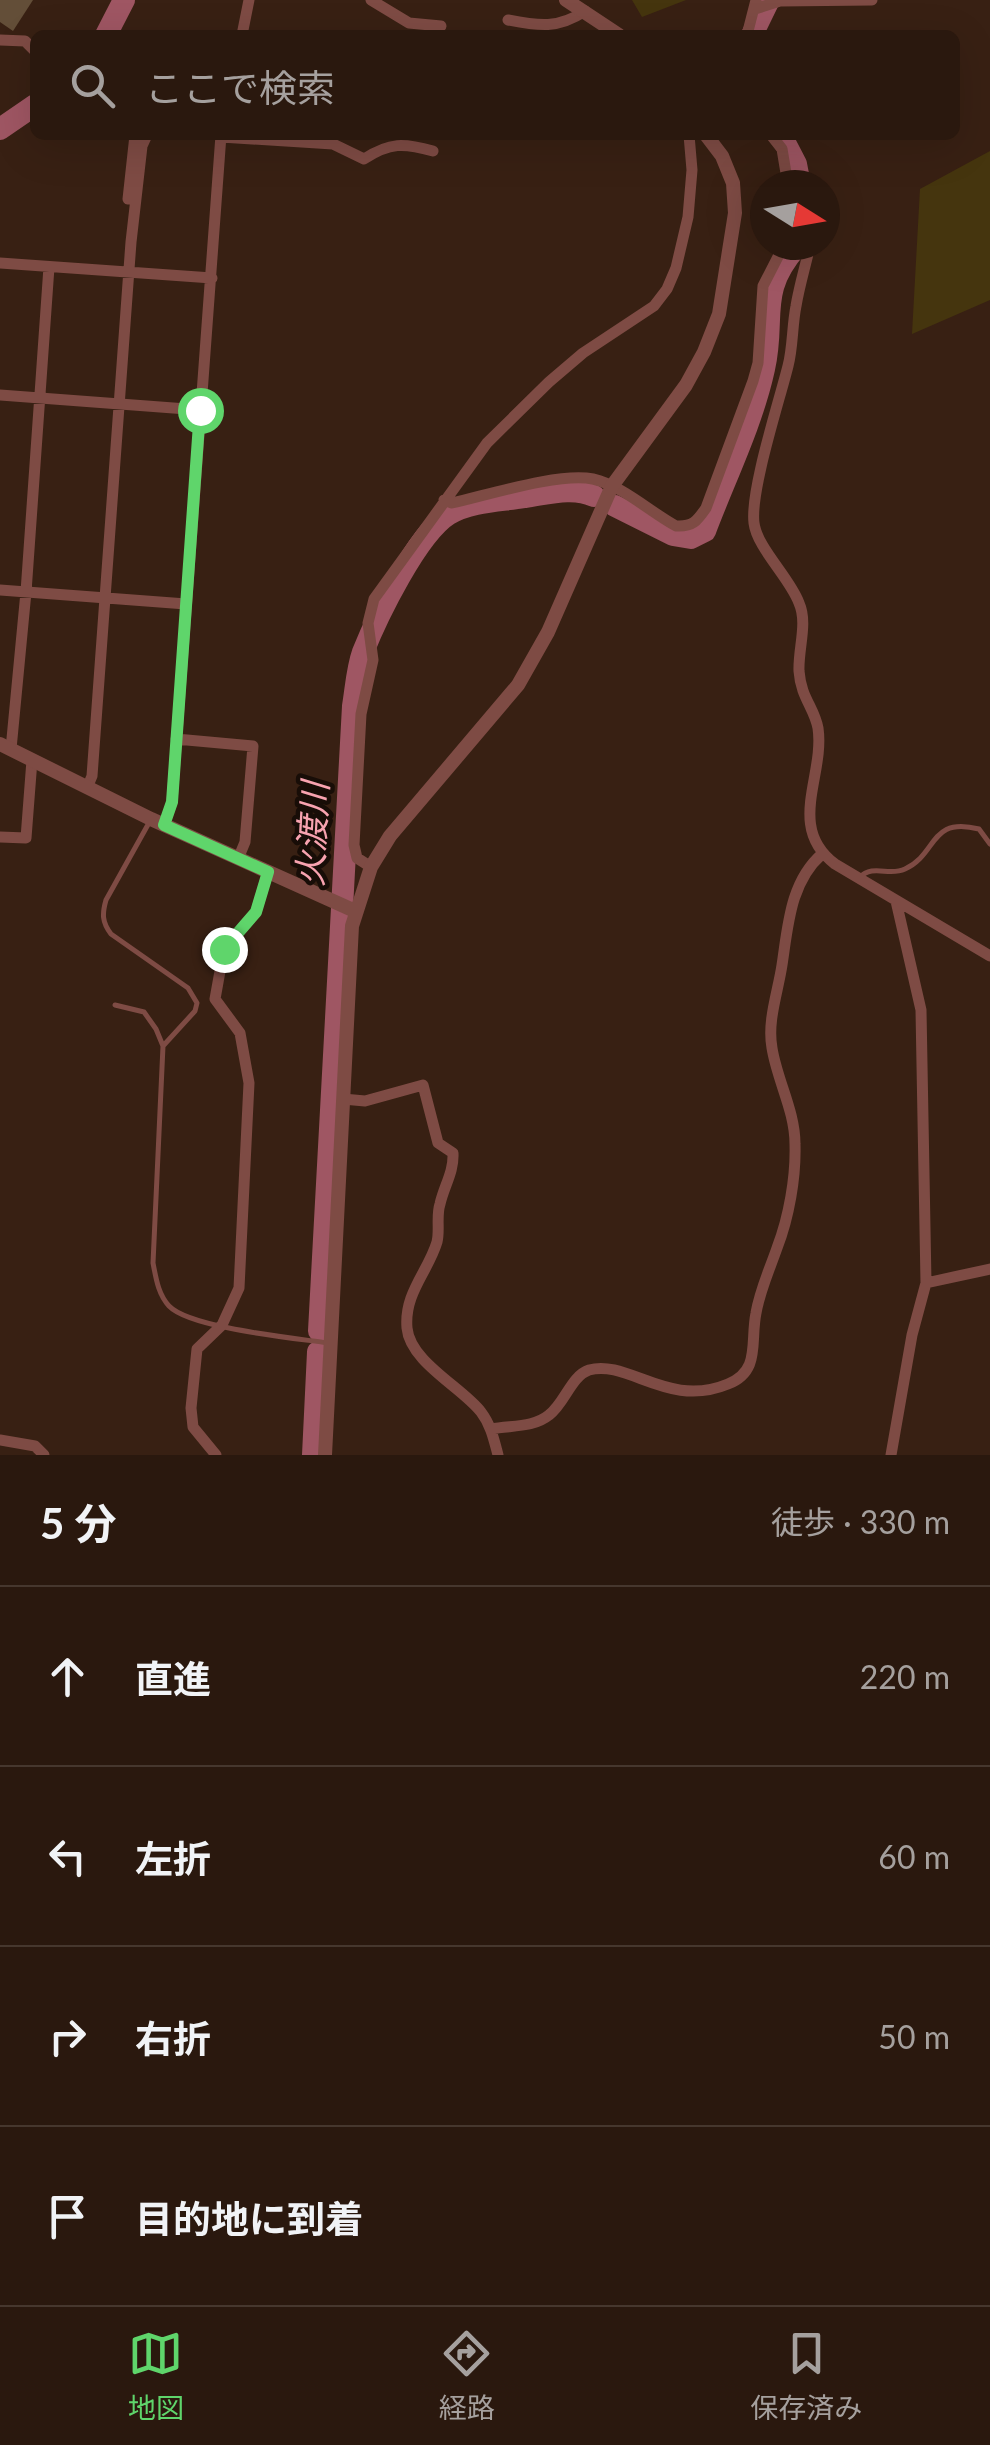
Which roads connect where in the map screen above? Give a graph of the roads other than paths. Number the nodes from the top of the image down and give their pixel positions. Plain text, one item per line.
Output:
1 (250, 0) edge
2 (371, 0) edge
3 (566, 0) edge
4 (872, 0) edge
5 (756, 5) edge
6 (584, 11) junction
7 (508, 20) dead end
8 (441, 26) dead end
9 (243, 30) edge
10 (612, 30) edge
11 (748, 30) edge
12 (0, 40) edge
13 (30, 46) edge
14 (134, 140) edge
15 (145, 140) edge
16 (220, 140) edge
17 (276, 140) edge
18 (689, 140) edge
19 (710, 140) edge
20 (775, 140) edge
21 (433, 151) dead end
22 (786, 170) edge
23 (131, 242) junction
24 (776, 260) edge
25 (807, 260) edge
26 (0, 263) edge
27 (49, 268) junction
28 (129, 272) junction
29 (212, 278) junction
30 (0, 396) edge
31 (40, 398) junction
32 (120, 404) junction
33 (200, 410) junction
34 (612, 486) junction
35 (444, 500) junction
36 (0, 590) edge
37 (26, 592) junction
38 (106, 596) junction
39 (186, 604) junction
40 (176, 739) junction
41 (6, 746) edge
42 (32, 760) junction
43 (86, 788) junction
44 (158, 822) junction
45 (0, 837) edge
46 (990, 844) edge
47 (822, 854) junction
48 (238, 859) junction
49 (371, 867) junction
50 (268, 872) junction
51 (859, 878) junction
52 (896, 901) junction
53 (346, 907) junction
54 (990, 956) edge
55 (114, 1005) dead end
56 (163, 1046) junction
57 (343, 1099) junction
58 (990, 1269) edge
59 (926, 1283) junction
60 (222, 1326) junction
61 (331, 1344) junction
62 (491, 1429) junction
63 (0, 1440) edge
64 (44, 1455) edge
65 (216, 1455) edge
66 (325, 1455) edge
67 (498, 1455) edge
68 (890, 1455) edge

1 - 9 street
2 - 8 street
3 - 6 street
4 - 5 street
5 - 11 street
6 - 7 street
6 - 10 street
12 - 13 street
14 - 23 street
15 - 23 street
16 - 29 street
17 - 21 street
18 - 35 street
19 - 34 street
20 - 22 street
23 - 28 street
24 - 34 street
25 - 47 street
26 - 27 street
27 - 28 street
27 - 31 street
28 - 29 street
28 - 32 street
29 - 33 street
30 - 31 street
31 - 32 street
31 - 37 street
32 - 33 street
32 - 38 street
33 - 39 street
34 - 35 street
34 - 49 street
35 - 49 street
36 - 37 street
37 - 38 street
37 - 41 street
38 - 39 street
38 - 43 street
39 - 40 street
40 - 44 street
40 - 48 street
41 - 42 street
42 - 43 street
42 - 45 street
43 - 44 street
44 - 48 street
44 - 56 lane
46 - 51 lane
47 - 51 street
47 - 62 street
48 - 50 street
49 - 53 street
50 - 53 street
50 - 60 street
51 - 52 street
52 - 54 street
52 - 59 street
53 - 57 street
55 - 56 lane
56 - 60 lane
57 - 61 street
57 - 62 street
58 - 59 street
59 - 68 street
60 - 61 lane
60 - 65 street
61 - 66 street
62 - 67 street
63 - 64 street

